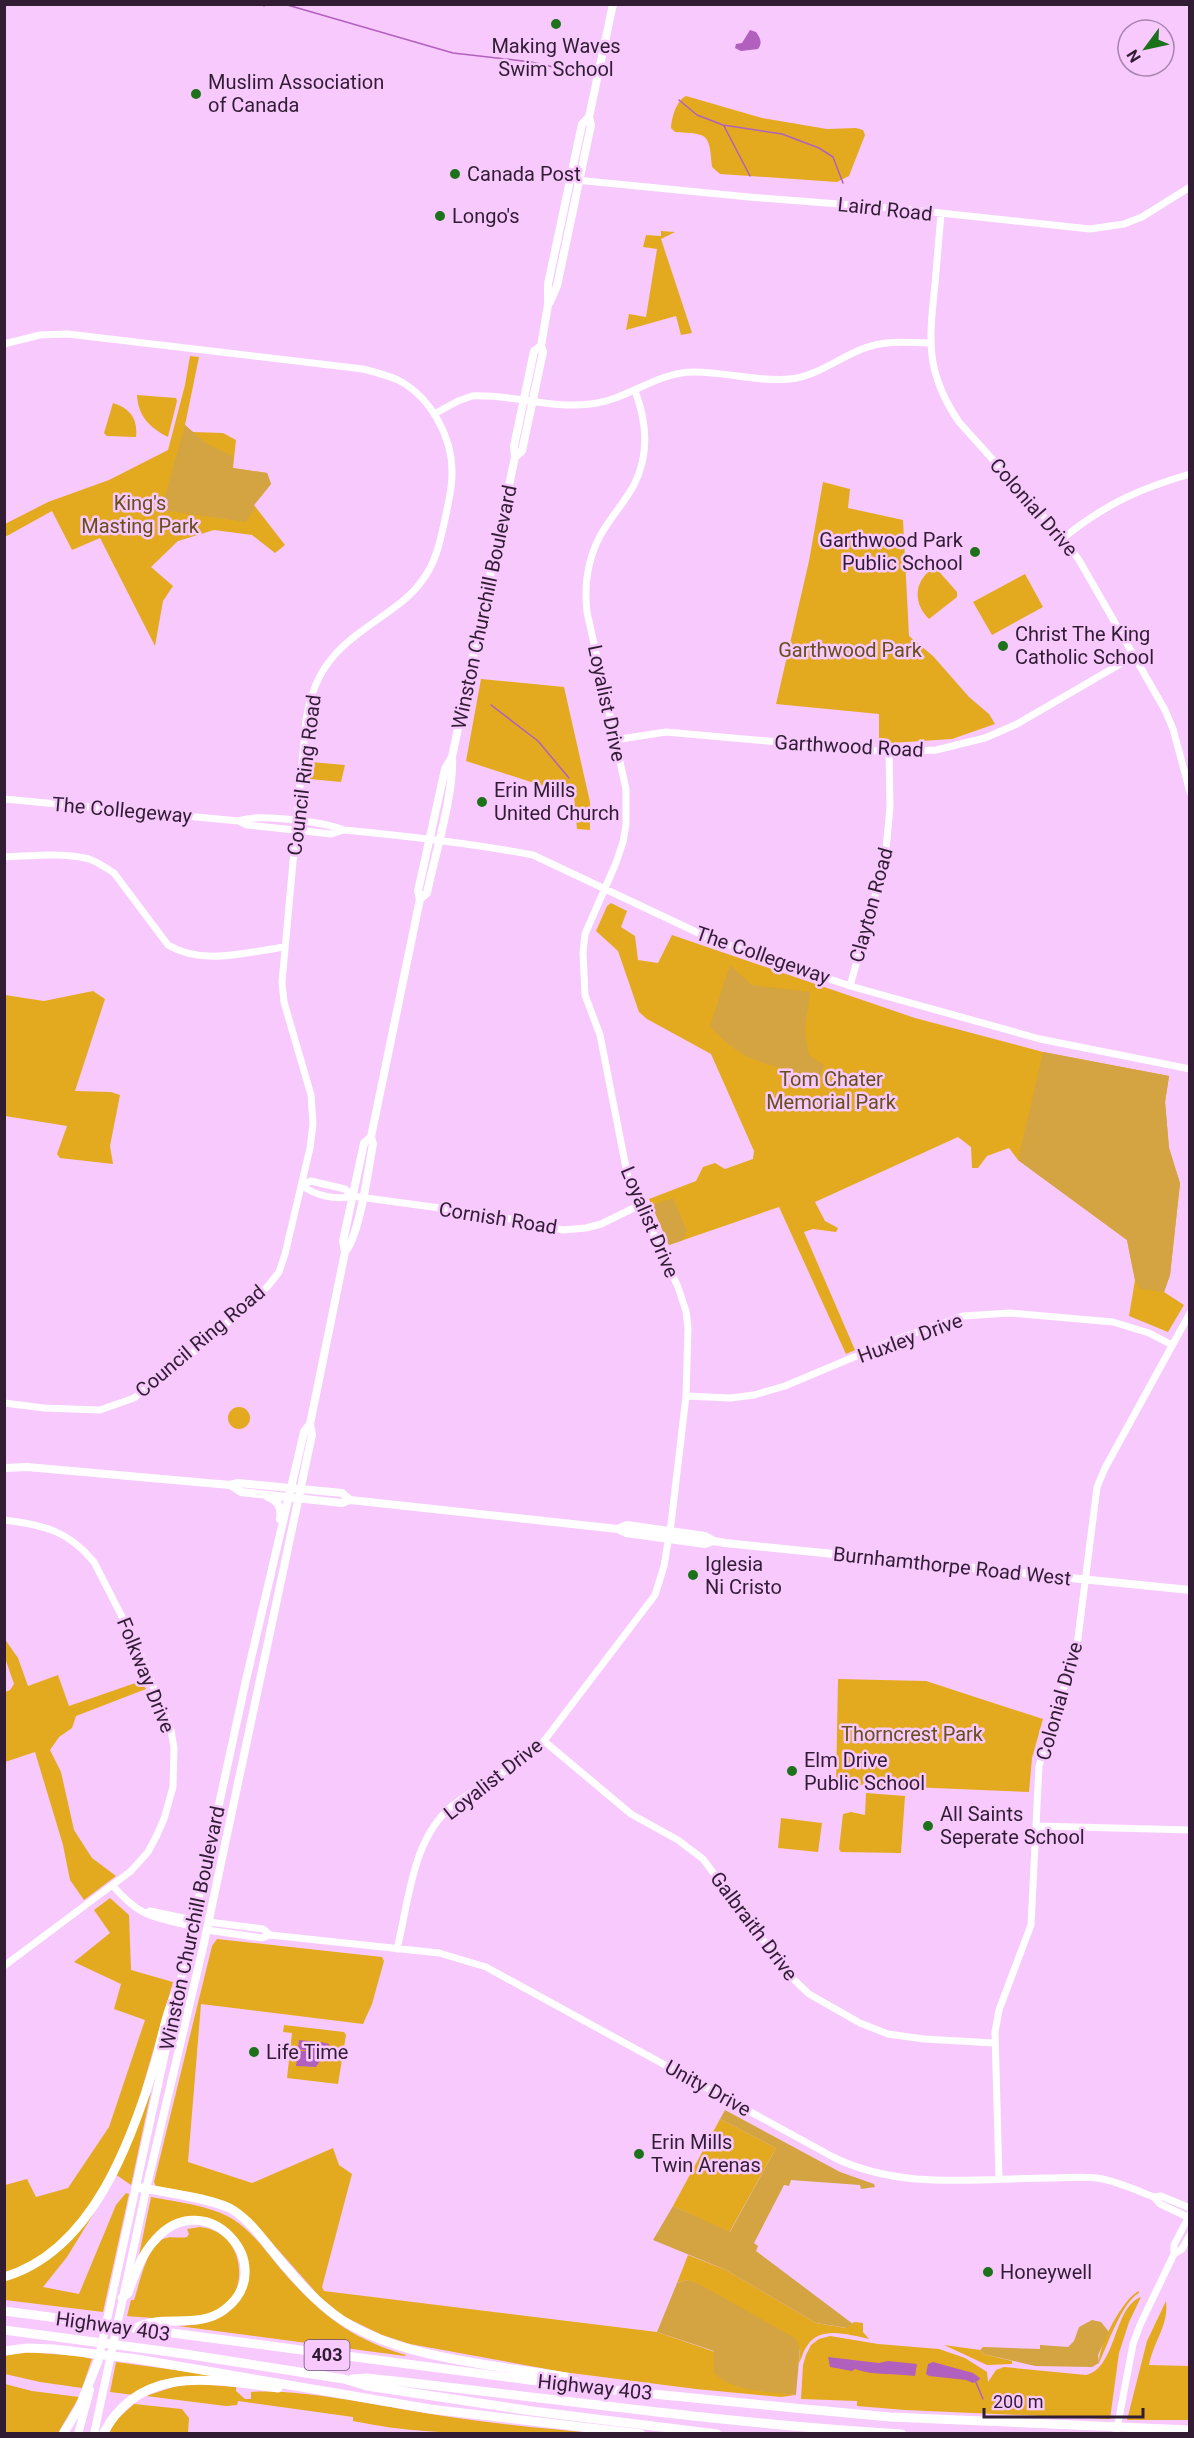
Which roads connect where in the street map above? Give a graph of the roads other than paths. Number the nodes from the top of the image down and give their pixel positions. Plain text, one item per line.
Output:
1 (613, 4) edge
2 (575, 180) junction
3 (1190, 187) edge
4 (941, 214) junction
5 (930, 343) junction
6 (4, 344) edge
7 (634, 391) junction
8 (528, 401) junction
9 (434, 414) junction
10 (1190, 474) edge
11 (1063, 538) junction
12 (1134, 656) junction
13 (614, 740) junction
14 (889, 752) junction
15 (1190, 792) edge
16 (4, 799) edge
17 (296, 826) junction
18 (434, 838) junction
19 (4, 857) edge
20 (605, 889) junction
21 (285, 946) junction
22 (850, 986) junction
23 (1190, 1069) edge
24 (371, 1137) junction
25 (302, 1185) junction
26 (352, 1196) junction
27 (362, 1198) junction
28 (640, 1205) junction
29 (345, 1252) junction
30 (1190, 1313) edge
31 (1172, 1345) junction
32 (686, 1396) junction
33 (4, 1403) edge
34 (4, 1461) edge
35 (27, 1467) junction
36 (4, 1468) edge
37 (230, 1485) junction
38 (241, 1492) junction
39 (295, 1493) junction
40 (4, 1520) edge
41 (669, 1535) junction
42 (278, 1550) junction
43 (1085, 1580) junction
44 (1190, 1590) edge
45 (544, 1742) junction
46 (1037, 1826) junction
47 (1190, 1830) edge
48 (112, 1886) junction
49 (192, 1923) junction
50 (208, 1926) junction
51 (397, 1949) junction
52 (4, 1966) edge
53 (178, 1990) junction
54 (994, 2043) junction
55 (999, 2178) junction
56 (136, 2187) junction
57 (146, 2189) junction
58 (1154, 2197) junction
59 (1190, 2208) edge
60 (1189, 2216) edge
61 (1190, 2235) edge
62 (1174, 2254) junction
63 (4, 2277) edge
64 (122, 2298) junction
65 (4, 2311) edge
66 (136, 2328) junction
67 (4, 2330) edge
68 (4, 2351) edge
69 (98, 2361) joint
70 (344, 2379) junction
71 (583, 2386) junction
72 (340, 2392) junction
73 (82, 2409) junction
74 (1190, 2430) edge
75 (63, 2433) edge
76 (78, 2433) edge
77 (94, 2433) edge
78 (103, 2433) edge
79 (641, 2433) edge
80 (717, 2433) edge
81 (902, 2433) edge
82 (1116, 2433) edge

1 - 2 main road, Winston Churchill Boulevard
2 - 4 street, Laird Road
2 - 8 main road, Winston Churchill Boulevard
3 - 4 street, Laird Road
4 - 5 street, Colonial Drive
5 - 7 street
5 - 11 street, Colonial Drive
6 - 9 street, Council Ring Road
7 - 8 street
7 - 13 street, Loyalist Drive
8 - 9 street
8 - 18 main road, Winston Churchill Boulevard
9 - 17 street, Council Ring Road
10 - 11 street
11 - 12 street, Colonial Drive
12 - 14 street, Garthwood Road
12 - 15 street, Colonial Drive
13 - 14 street, Garthwood Road
13 - 20 street, Loyalist Drive
14 - 22 street, Clayton Road
16 - 17 street, The Collegeway
17 - 18 street, The Collegeway
17 - 21 street, Council Ring Road
18 - 20 street, The Collegeway
18 - 24 main road, Winston Churchill Boulevard
19 - 21 street
20 - 22 street, The Collegeway
20 - 28 street, Loyalist Drive
21 - 25 street, Council Ring Road
22 - 23 street, The Collegeway
24 - 26 main road, Winston Churchill Boulevard
24 - 27 main road, Winston Churchill Boulevard
25 - 26 street, Cornish Road
25 - 33 street, Council Ring Road
26 - 27 street, Cornish Road
26 - 29 main road, Winston Churchill Boulevard
27 - 28 street, Cornish Road
27 - 29 main road, Winston Churchill Boulevard
28 - 32 street, Loyalist Drive
29 - 39 main road, Winston Churchill Boulevard
30 - 31 street, Colonial Drive
31 - 32 street, Huxley Drive
31 - 43 street, Colonial Drive
32 - 41 street, Loyalist Drive
34 - 35 main road, Burnhamthorpe Road West
35 - 36 main road, Burnhamthorpe Road West
35 - 37 main road, Burnhamthorpe Road West
37 - 38 main road, Burnhamthorpe Road West
37 - 39 main road, Burnhamthorpe Road West
38 - 39 main road, Burnhamthorpe Road West
38 - 42 main road
39 - 41 main road, Burnhamthorpe Road West
39 - 42 main road, Winston Churchill Boulevard
39 - 50 main road, Winston Churchill Boulevard
40 - 48 street, Folkway Drive
41 - 43 main road, Burnhamthorpe Road West
41 - 45 street, Loyalist Drive
42 - 49 main road, Winston Churchill Boulevard
43 - 44 main road, Burnhamthorpe Road West
43 - 46 street, Colonial Drive
45 - 51 street, Loyalist Drive
45 - 54 street, Galbraith Drive
46 - 47 street
46 - 54 street, Colonial Drive
48 - 49 street
48 - 52 street, Folkway Drive
49 - 50 main road
49 - 53 main road, Winston Churchill Boulevard
50 - 51 street, Unity Drive
50 - 57 main road, Winston Churchill Boulevard
51 - 55 street, Unity Drive
53 - 56 main road, Winston Churchill Boulevard
53 - 63 highway
54 - 55 street, Colonial Drive
55 - 58 street, Unity Drive
56 - 57 highway
56 - 69 main road, Winston Churchill Boulevard
57 - 64 main road, Winston Churchill Boulevard
57 - 71 highway
58 - 59 street, Unity Drive
58 - 60 street, Unity Drive
60 - 62 street
61 - 62 street
62 - 82 street
64 - 66 highway
64 - 77 main road, Winston Churchill Boulevard
65 - 66 highway, Highway 403 / 403
66 - 71 highway, Highway 403 / 403
67 - 70 highway, Highway 403 / 403
68 - 72 highway
69 - 73 highway
70 - 80 highway, Highway 403 / 403
70 - 81 highway
71 - 74 highway, Highway 403 / 403
72 - 78 highway
72 - 79 highway
73 - 75 highway
73 - 76 main road

